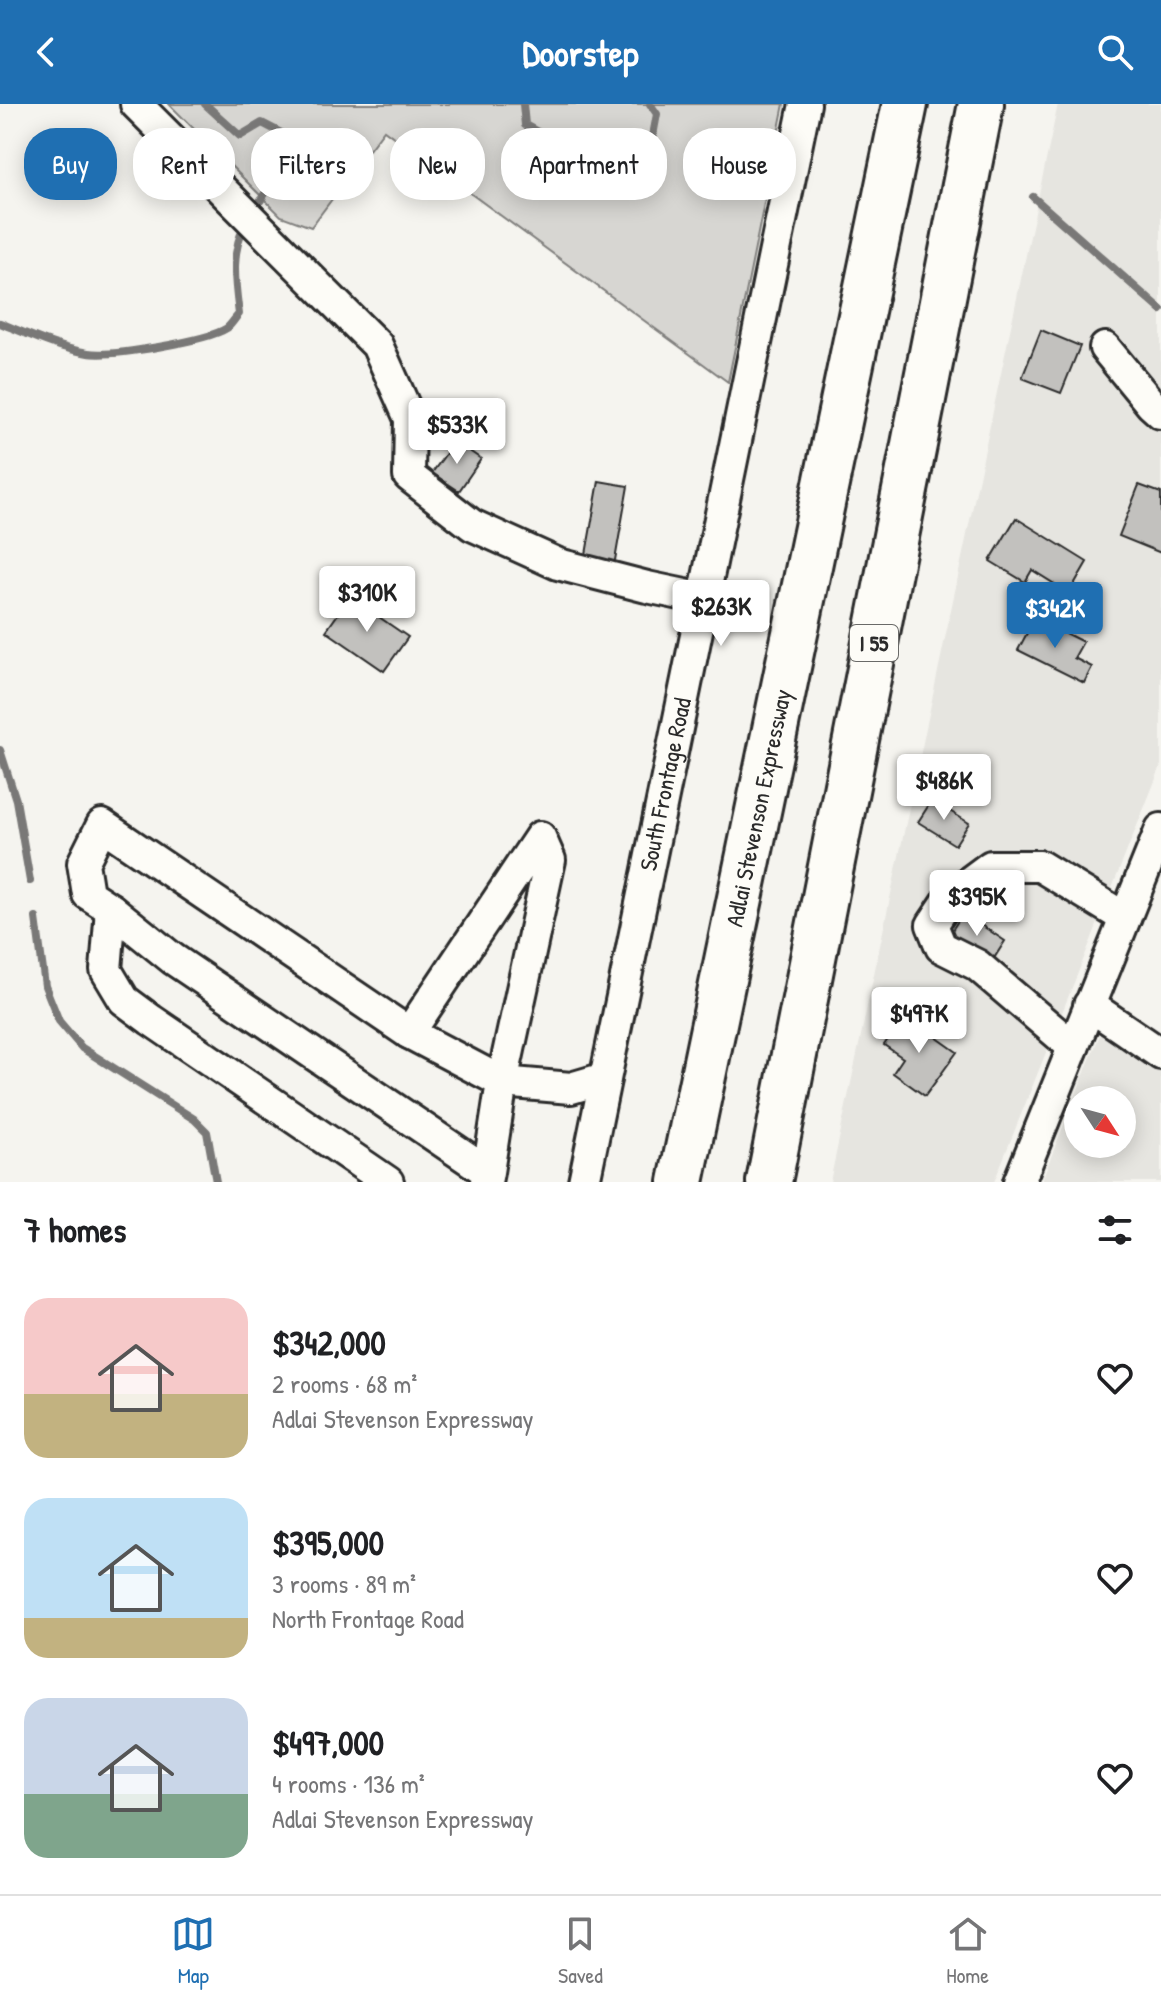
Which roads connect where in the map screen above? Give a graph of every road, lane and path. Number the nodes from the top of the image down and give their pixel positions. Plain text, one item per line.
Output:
1 (136, 104) edge
2 (805, 104) edge
3 (905, 104) edge
4 (981, 104) edge
5 (1105, 348) dead end
6 (1161, 413) edge
7 (704, 599) junction
8 (1161, 829) edge
9 (111, 909) junction
10 (1125, 918) junction
11 (1089, 1005) junction
12 (409, 1033) junction
13 (1073, 1047) junction
14 (1161, 1054) edge
15 (605, 1078) junction
16 (502, 1082) junction
17 (487, 1177) edge
18 (388, 1182) edge
19 (584, 1182) edge
20 (681, 1182) edge
21 (769, 1182) edge
22 (1019, 1182) edge

1 - 7 street
2 - 7 street, South Frontage Road
3 - 20 highway, Adlai Stevenson Expressway
4 - 21 highway, I 55
5 - 6 street
7 - 15 street, South Frontage Road
8 - 10 street
9 - 12 street
9 - 17 street
9 - 18 street
10 - 11 street
10 - 13 street
11 - 13 street
11 - 14 street
12 - 16 street
12 - 16 street
13 - 22 street
15 - 16 street
15 - 19 street, South Frontage Road
16 - 17 street

